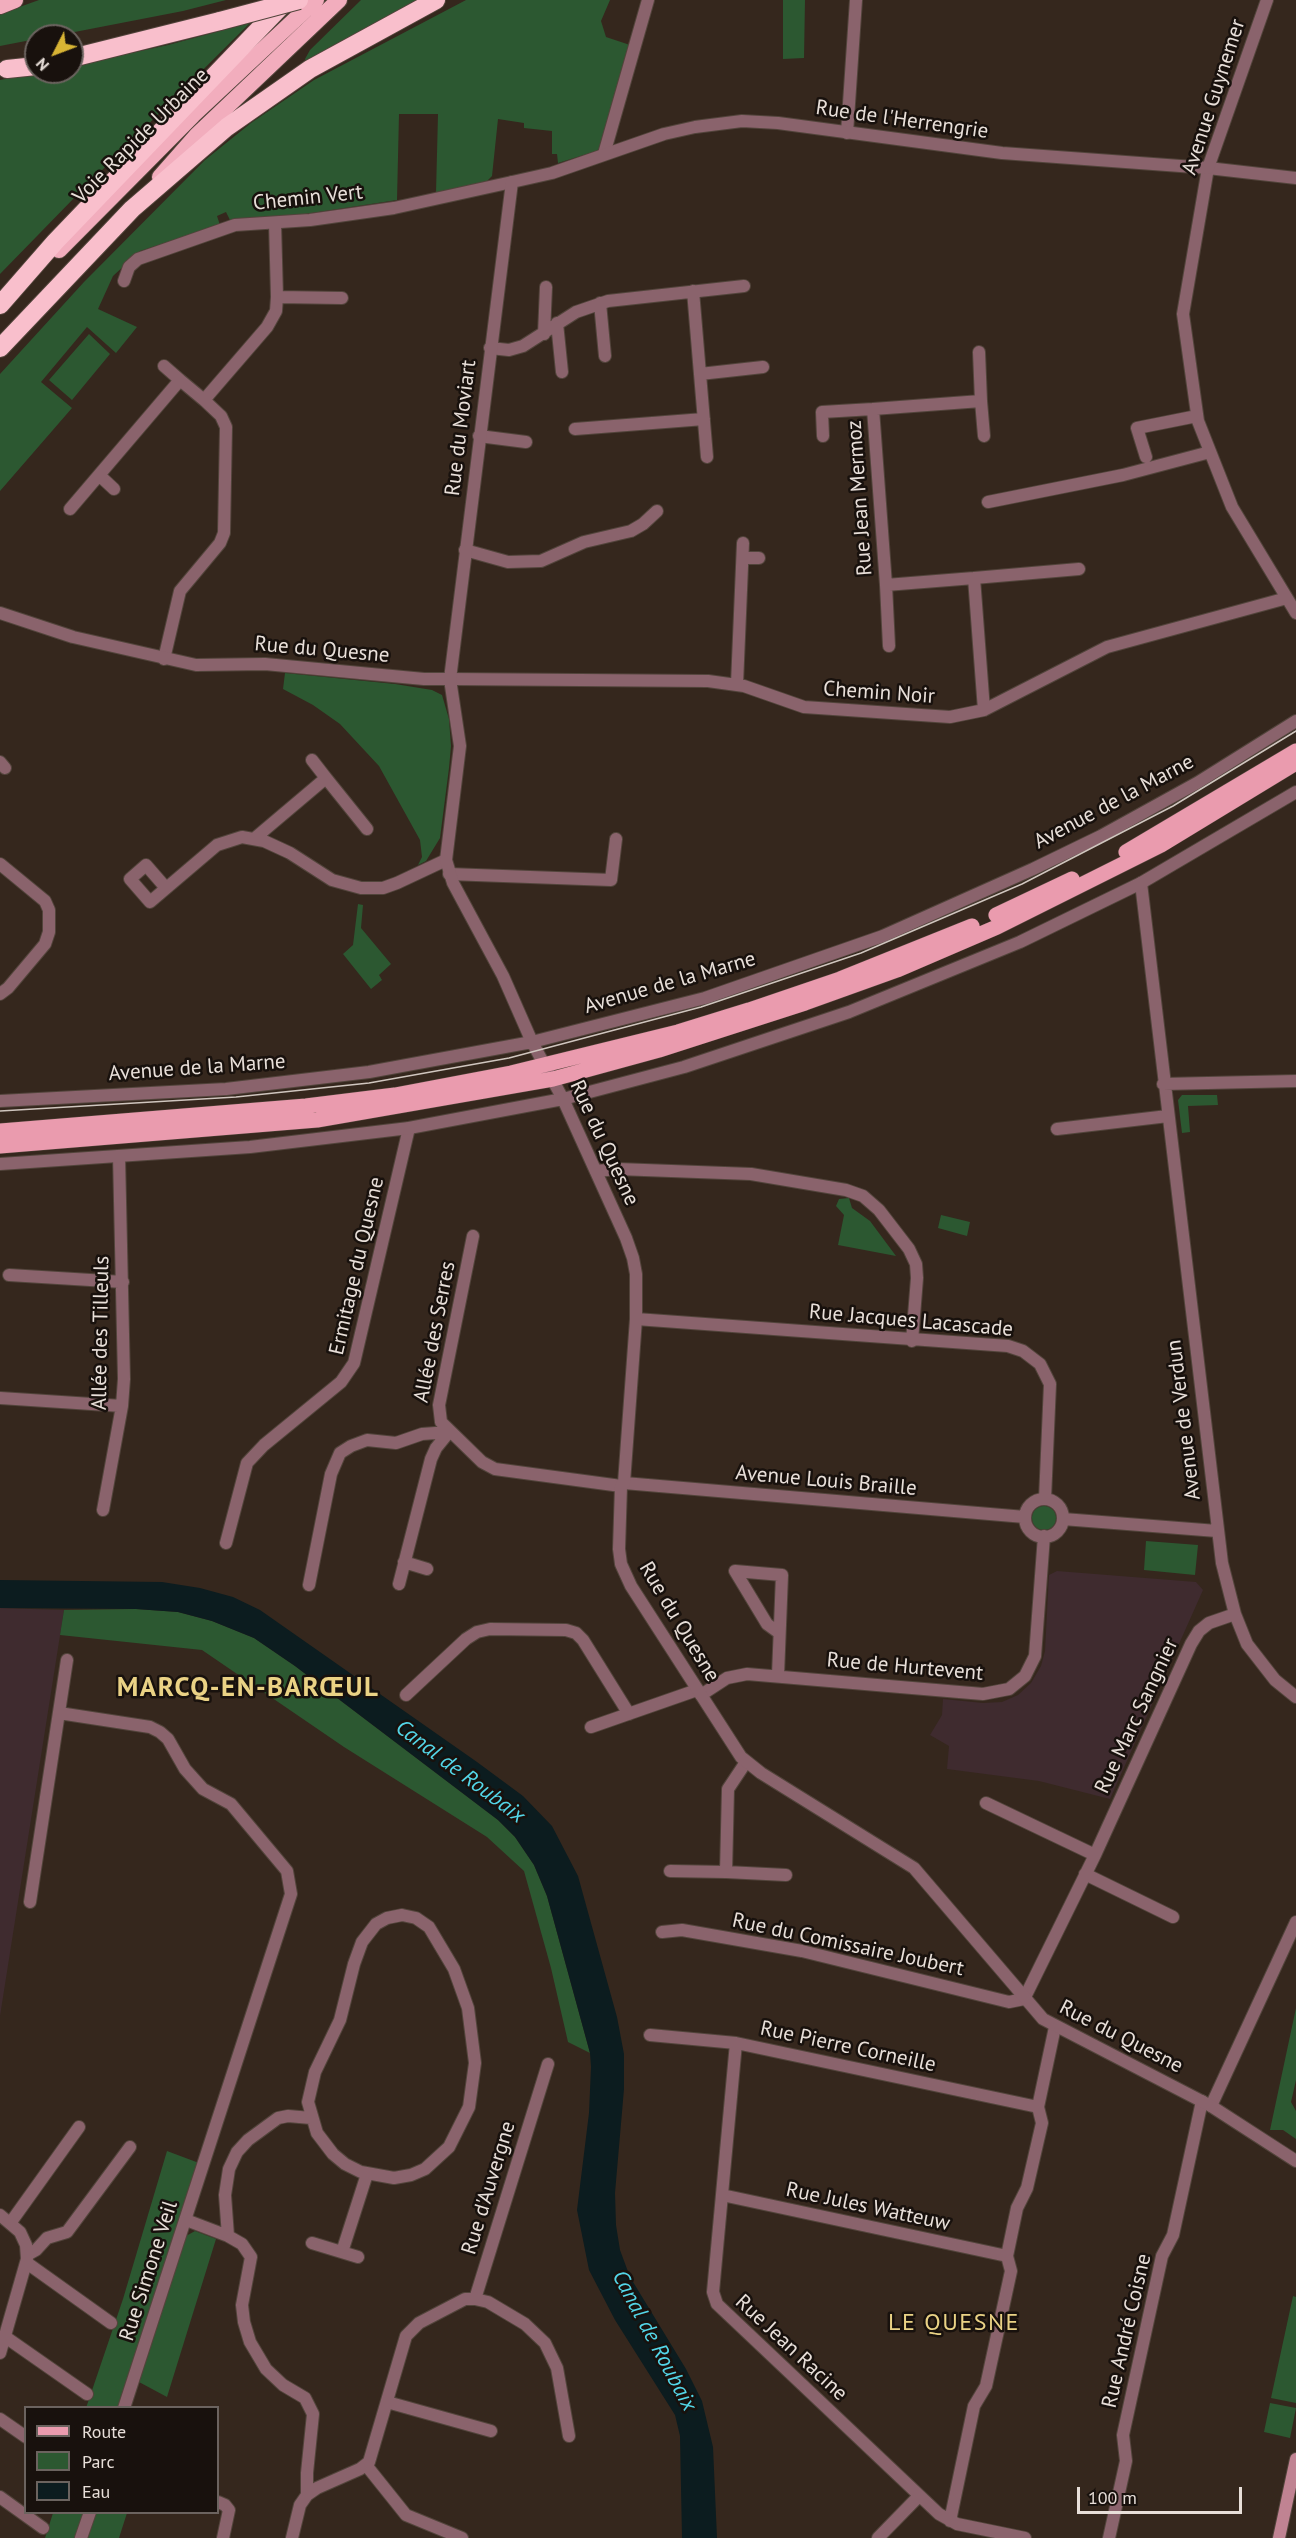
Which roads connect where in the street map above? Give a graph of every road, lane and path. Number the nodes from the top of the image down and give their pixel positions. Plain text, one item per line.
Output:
1 (15, 0) edge
2 (274, 0) edge
3 (287, 0) edge
4 (299, 0) edge
5 (316, 0) edge
6 (339, 0) edge
7 (436, 0) edge
8 (648, 0) edge
9 (856, 0) edge
10 (1267, 0) edge
11 (0, 6) edge
12 (223, 16) junction
13 (84, 48) edge
14 (84, 55) edge
15 (24, 63) edge
16 (24, 67) edge
17 (3, 69) edge
18 (847, 133) junction
19 (604, 154) junction
20 (1208, 168) junction
21 (1296, 178) edge
22 (512, 182) junction
23 (132, 210) junction
24 (274, 223) junction
25 (124, 281) dead end
26 (744, 286) dead end
27 (546, 287) dead end
28 (693, 291) junction
29 (277, 297) junction
30 (342, 297) dead end
31 (600, 303) junction
32 (0, 306) edge
33 (558, 323) junction
34 (543, 334) junction
35 (0, 348) edge
36 (490, 348) junction
37 (979, 352) dead end
38 (605, 356) dead end
39 (164, 366) dead end
40 (763, 367) dead end
41 (562, 372) dead end
42 (700, 374) junction
43 (180, 380) junction
44 (204, 400) junction
45 (981, 401) junction
46 (873, 409) junction
47 (1197, 416) junction
48 (704, 419) junction
49 (575, 429) dead end
50 (479, 436) junction
51 (824, 436) dead end
52 (984, 436) dead end
53 (526, 442) dead end
54 (1210, 452) junction
55 (707, 457) dead end
56 (1146, 457) dead end
57 (99, 475) junction
58 (114, 489) dead end
59 (988, 502) dead end
60 (70, 509) dead end
61 (657, 511) dead end
62 (743, 543) dead end
63 (465, 550) junction
64 (743, 558) junction
65 (759, 558) dead end
66 (1079, 569) dead end
67 (974, 578) junction
68 (886, 585) junction
69 (1287, 598) junction
70 (0, 613) edge
71 (1296, 613) edge
72 (889, 646) dead end
73 (164, 659) junction
74 (450, 679) junction
75 (737, 684) junction
76 (984, 710) junction
77 (1296, 721) edge
78 (1296, 751) edge
79 (312, 760) dead end
80 (1296, 763) edge
81 (326, 778) junction
82 (1296, 792) edge
83 (368, 829) dead end
84 (255, 838) junction
85 (616, 839) dead end
86 (446, 860) junction
87 (0, 864) edge
88 (449, 874) junction
89 (1141, 883) junction
90 (166, 888) dead end
91 (0, 994) edge
92 (532, 1041) junction
93 (545, 1065) junction
94 (553, 1079) junction
95 (1296, 1081) edge
96 (1163, 1084) junction
97 (563, 1099) junction
98 (0, 1101) edge
99 (1168, 1116) junction
100 (409, 1128) junction
101 (1057, 1129) dead end
102 (0, 1131) edge
103 (0, 1146) edge
104 (118, 1156) junction
105 (0, 1164) edge
106 (596, 1171) junction
107 (473, 1236) dead end
108 (9, 1275) dead end
109 (123, 1282) junction
110 (636, 1319) junction
111 (912, 1341) junction
112 (0, 1398) edge
113 (122, 1406) junction
114 (449, 1432) junction
115 (622, 1485) junction
116 (1045, 1499) junction
117 (103, 1510) dead end
118 (1025, 1517) junction
119 (1063, 1519) junction
120 (1217, 1531) junction
121 (1044, 1536) junction
122 (226, 1543) dead end
123 (404, 1562) junction
124 (426, 1569) dead end
125 (399, 1584) dead end
126 (309, 1585) dead end
127 (1235, 1614) junction
128 (778, 1632) junction
129 (66, 1660) dead end
130 (778, 1675) junction
131 (699, 1692) junction
132 (406, 1695) dead end
133 (1296, 1697) edge
134 (59, 1713) junction
135 (629, 1714) junction
136 (591, 1727) dead end
137 (746, 1762) junction
138 (986, 1803) dead end
139 (1095, 1855) junction
140 (670, 1871) dead end
141 (726, 1872) junction
142 (1085, 1874) junction
143 (786, 1875) dead end
144 (30, 1902) dead end
145 (1173, 1917) dead end
146 (1296, 1922) edge
147 (662, 1932) dead end
148 (1024, 1999) junction
149 (1056, 2027) junction
150 (650, 2035) dead end
151 (736, 2043) junction
152 (548, 2064) dead end
153 (1207, 2103) junction
154 (1038, 2107) junction
155 (311, 2118) junction
156 (80, 2127) dead end
157 (130, 2146) dead end
158 (1296, 2161) edge
159 (367, 2174) junction
160 (722, 2195) junction
161 (5, 2219) edge
162 (186, 2220) junction
163 (228, 2236) junction
164 (312, 2243) dead end
165 (342, 2252) junction
166 (1007, 2256) junction
167 (357, 2258) dead end
168 (27, 2259) junction
169 (475, 2299) junction
170 (111, 2323) dead end
171 (4, 2336) junction
172 (0, 2354) edge
173 (87, 2394) dead end
174 (387, 2402) junction
175 (125, 2406) edge
176 (0, 2419) edge
177 (491, 2431) dead end
178 (24, 2436) edge
179 (569, 2436) dead end
180 (1296, 2459) edge
181 (366, 2465) junction
182 (307, 2495) junction
183 (919, 2496) junction
184 (0, 2497) edge
185 (219, 2502) edge
186 (89, 2514) edge
187 (950, 2521) junction
188 (43, 2528) dead end
189 (1109, 2537) edge
190 (81, 2538) edge
191 (223, 2538) edge
192 (292, 2538) edge
193 (462, 2538) edge
194 (879, 2538) edge
195 (1025, 2538) edge
196 (1279, 2538) edge

1 - 11 highway
2 - 12 highway
3 - 32 highway
4 - 12 highway, bridge
5 - 32 highway, Voie Rapide Urbaine
6 - 23 highway, Voie Rapide Urbaine
7 - 23 highway
8 - 19 street
9 - 18 street
10 - 20 street, Avenue Guynemer
12 - 13 highway
12 - 14 highway
15 - 17 highway
16 - 17 highway
18 - 19 street, Rue de l'Herrengrie
18 - 20 street, Rue de l'Herrengrie
19 - 22 street, Rue de l'Herrengrie
20 - 21 street, Rue de l'Herrengrie
20 - 47 street, Avenue Guynemer
22 - 24 street, Chemin Vert
22 - 36 street, Rue du Moviart
23 - 35 highway
24 - 25 street, Chemin Vert
24 - 29 street
26 - 28 street
27 - 34 street
28 - 31 street
28 - 42 street
29 - 30 street
29 - 44 street
31 - 33 street
31 - 38 street
33 - 34 street
33 - 41 street
34 - 36 street
36 - 50 street, Rue du Moviart
37 - 45 street
39 - 43 street
40 - 42 street
42 - 48 street
43 - 44 street
43 - 57 street
44 - 73 street
45 - 46 street, Rue Jean Mermoz
45 - 52 street
46 - 51 street, Rue Jean Mermoz
46 - 68 street, Rue Jean Mermoz
47 - 54 street, Avenue Guynemer
47 - 56 street
48 - 49 street
48 - 55 street
50 - 53 street
50 - 63 street, Rue du Moviart
54 - 59 street
54 - 69 street, Avenue Guynemer
57 - 58 street
57 - 60 street
61 - 63 street
62 - 64 street
63 - 74 street, Rue du Moviart
64 - 65 street
64 - 75 street
66 - 67 street, Rue Jean Mermoz
67 - 68 street, Rue Jean Mermoz
67 - 76 street
68 - 72 street, Rue Jean Mermoz
69 - 71 street, Avenue Guynemer
69 - 76 street, Chemin Noir
70 - 73 street, Rue du Quesne
73 - 74 street, Rue du Quesne
74 - 75 street, Chemin Noir
74 - 86 street, Rue du Quesne
75 - 76 street, Chemin Noir
77 - 92 street, Avenue de la Marne
78 - 93 main road
79 - 81 street
80 - 94 main road
81 - 83 street
81 - 84 street
82 - 89 street
84 - 86 street
84 - 90 street
85 - 88 street
86 - 88 street, Rue du Quesne
87 - 91 street
88 - 92 street, Rue du Quesne
89 - 96 street, Avenue de Verdun
89 - 97 street
92 - 93 street, Rue du Quesne
92 - 98 street, Avenue de la Marne
93 - 94 street, Rue du Quesne
93 - 102 main road
94 - 97 street, Rue du Quesne
94 - 103 main road
95 - 96 street
96 - 99 street, Avenue de Verdun
97 - 100 street
97 - 106 street, Rue du Quesne
99 - 101 street
99 - 120 street, Avenue de Verdun
100 - 104 street
100 - 122 street, Ermitage du Quesne
104 - 105 street
104 - 109 street, Allée des Tilleuls
106 - 110 street, Rue du Quesne
106 - 111 street
107 - 114 street, Allée des Serres
108 - 109 street
109 - 113 street, Allée des Tilleuls
110 - 111 street, Rue Jacques Lacascade
110 - 115 street, Rue du Quesne
111 - 116 street, Rue Jacques Lacascade
112 - 113 street
113 - 117 street, Allée des Tilleuls
114 - 115 street, Allée des Serres
114 - 123 street, Allée des Serres
114 - 126 street, Allée des Serres
115 - 118 street, Avenue Louis Braille
115 - 131 street, Rue du Quesne
116 - 118 street
116 - 119 street
118 - 121 street
119 - 120 street
119 - 121 street
120 - 127 street, Avenue de Verdun
121 - 130 street, Rue de Hurtevent
123 - 124 street
123 - 125 street, Allée des Serres
127 - 133 street, Avenue de Verdun
127 - 139 street, Rue Marc Sangnier
128 - 128 street
128 - 130 street
129 - 134 street
130 - 131 street, Rue de Hurtevent
131 - 135 street, Rue de Hurtevent
131 - 137 street, Rue du Quesne
132 - 135 street
134 - 144 street
134 - 162 street, Rue Simone Veil
135 - 136 street, Rue de Hurtevent
137 - 141 street
137 - 148 street, Rue du Quesne
138 - 139 street
139 - 142 street, Rue Marc Sangnier
140 - 141 street
141 - 143 street
142 - 145 street
142 - 148 street, Rue Marc Sangnier
146 - 153 street
147 - 148 street, Rue du Comissaire Joubert
148 - 149 street, Rue du Quesne
149 - 153 street, Rue du Quesne
149 - 154 street
150 - 151 street, Rue Pierre Corneille
151 - 154 street, Rue Pierre Corneille
151 - 160 street, Rue Jean Racine
152 - 169 street, Rue d'Auvergne
153 - 158 street, Rue du Quesne
153 - 189 street, Rue André Coisne
154 - 166 street
155 - 159 street
155 - 159 street
155 - 163 street
156 - 161 street
157 - 168 street
159 - 165 street
160 - 166 street, Rue Jules Watteuw
160 - 183 street, Rue Jean Racine
161 - 168 street
162 - 163 street
162 - 175 street, Rue Simone Veil
163 - 182 street
164 - 165 street
165 - 167 street
166 - 187 street
168 - 170 street
168 - 171 street
169 - 174 street
169 - 179 street
171 - 172 street
171 - 173 street
174 - 177 street
174 - 181 street
176 - 178 street
180 - 196 main road
181 - 182 street
181 - 193 street
182 - 192 street
183 - 187 street, Rue Jean Racine
183 - 194 street
184 - 188 street
185 - 191 street
186 - 190 street
187 - 195 street, Rue Jean Racine

